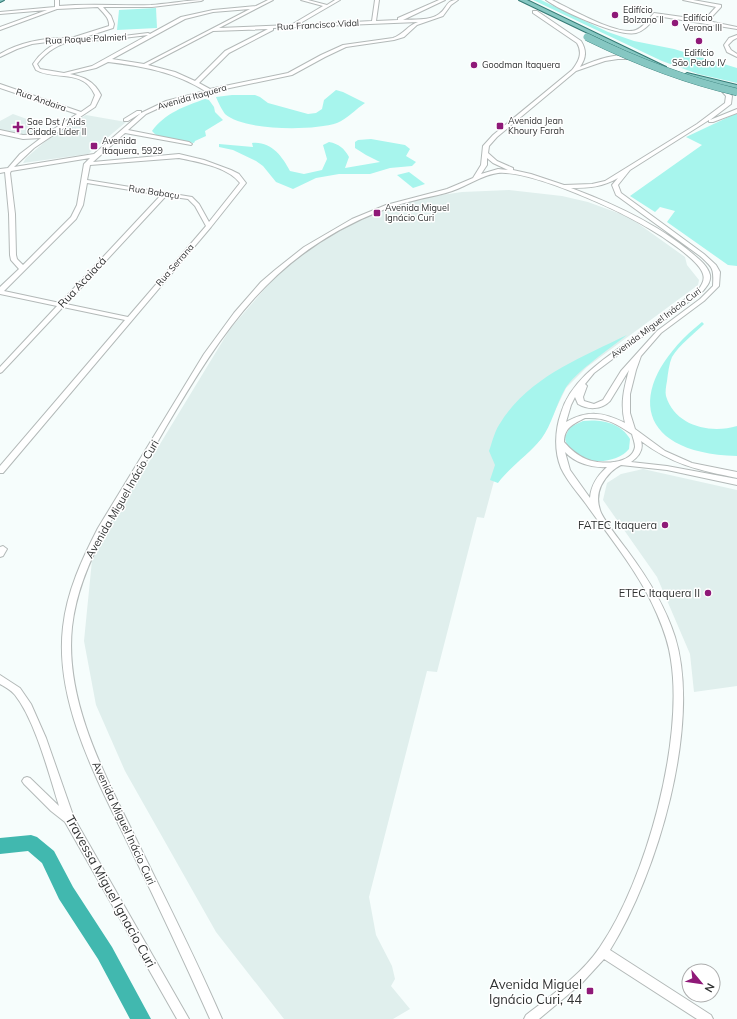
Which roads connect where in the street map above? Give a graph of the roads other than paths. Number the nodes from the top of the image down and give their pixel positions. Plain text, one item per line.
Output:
1 (56, 0) edge
2 (201, 0) edge
3 (271, 0) edge
4 (303, 0) edge
5 (338, 0) edge
6 (377, 0) edge
7 (456, 0) edge
8 (513, 0) edge
9 (522, 0) edge
10 (548, 0) edge
11 (685, 0) edge
12 (441, 1) edge
13 (48, 2) dead end
14 (42, 3) dead end
15 (450, 4) junction
16 (98, 5) junction
17 (327, 6) junction
18 (57, 7) junction
19 (257, 7) junction
20 (10, 12) junction
21 (535, 12) junction
22 (0, 13) edge
23 (706, 20) junction
24 (397, 21) junction
25 (426, 21) junction
26 (374, 22) junction
27 (277, 27) junction
28 (290, 27) junction
29 (737, 28) edge
30 (0, 29) edge
31 (211, 30) junction
32 (151, 34) junction
33 (737, 36) edge
34 (69, 40) junction
35 (0, 56) edge
36 (737, 56) edge
37 (107, 60) junction
38 (146, 64) junction
39 (658, 65) junction
40 (574, 71) junction
41 (62, 74) junction
42 (709, 81) junction
43 (196, 82) junction
44 (0, 86) edge
45 (737, 87) edge
46 (208, 90) junction
47 (737, 92) edge
48 (149, 111) junction
49 (737, 111) edge
50 (81, 114) junction
51 (126, 120) dead end
52 (699, 125) junction
53 (123, 131) junction
54 (0, 132) edge
55 (47, 136) junction
56 (189, 144) dead end
57 (485, 153) junction
58 (94, 156) junction
59 (87, 164) junction
60 (629, 168) junction
61 (9, 169) junction
62 (0, 170) edge
63 (522, 172) junction
64 (84, 181) junction
65 (471, 182) junction
66 (548, 182) junction
67 (165, 194) junction
68 (209, 226) junction
69 (23, 269) junction
70 (0, 292) edge
71 (62, 304) junction
72 (130, 319) junction
73 (638, 355) junction
74 (0, 371) edge
75 (592, 372) junction
76 (561, 431) junction
77 (633, 431) junction
78 (561, 444) junction
79 (618, 464) junction
80 (1, 469) edge
81 (737, 475) edge
82 (737, 482) edge
83 (596, 515) junction
84 (0, 679) edge
85 (27, 781) dead end
86 (69, 819) junction
87 (603, 952) junction
88 (183, 1019) edge
89 (216, 1019) edge
90 (530, 1019) edge
91 (707, 1019) edge

1 - 13 street
1 - 18 street
2 - 16 street
3 - 19 street
4 - 17 street
5 - 17 street
6 - 26 street
7 - 15 street, Avenida Itaquera
8 - 21 main road
9 - 39 main road
10 - 23 street
11 - 23 street
12 - 15 street
12 - 24 street
14 - 20 street
15 - 25 street, Avenida Itaquera
16 - 18 street
16 - 34 street
17 - 28 street
18 - 20 street
18 - 30 street
19 - 31 street
19 - 32 street
20 - 22 street
21 - 40 street
21 - 47 main road, bridge
23 - 29 street
24 - 25 street, Rua Francisco Vidal
24 - 26 street, Rua Francisco Vidal
25 - 46 street, Avenida Itaquera
26 - 28 street, Rua Francisco Vidal
27 - 28 street, Rua Francisco Vidal
27 - 31 street, Rua Francisco Vidal
27 - 43 street
31 - 38 street
32 - 34 street, Rua Roque Palmieri
32 - 37 street
33 - 36 street
34 - 35 street, Rua Roque Palmieri
34 - 41 street
37 - 38 street
37 - 41 street
38 - 43 street
39 - 40 street
39 - 42 main road
40 - 57 street
41 - 50 street
42 - 45 main road
42 - 52 street
43 - 46 street
44 - 50 street, Rua Andaira
46 - 48 street, Avenida Itaquera
48 - 51 street
48 - 53 street, Avenida Itaquera
49 - 52 street
50 - 55 street
52 - 60 street
53 - 56 street
53 - 58 street, Avenida Itaquera
54 - 55 street
55 - 61 street
57 - 63 street
57 - 65 street
58 - 59 street, Avenida Itaquera
58 - 61 street
59 - 64 street
59 - 68 street, Rua Serrana
60 - 66 street
60 - 73 street, Avenida Miguel Inácio Curi
61 - 62 street
61 - 69 street
63 - 65 street, Avenida Miguel Inácio Curi
63 - 66 street, Avenida Miguel Inácio Curi
64 - 67 street, Rua Babaçu
64 - 69 street
65 - 89 street, Avenida Miguel Inácio Curi
66 - 75 street, Avenida Miguel Inácio Curi
67 - 68 street, Rua Babaçu
67 - 71 street, Rua Acaiacá
68 - 72 street, Rua Serrana
69 - 70 street
70 - 71 street
71 - 72 street
71 - 74 street, Rua Acaiacá
72 - 80 street, Rua Serrana
73 - 75 street
73 - 77 street, Avenida Miguel Inácio Curi
75 - 76 street, Avenida Miguel Inácio Curi
76 - 77 street
76 - 78 street, Avenida Miguel Inácio Curi
77 - 79 street
77 - 81 street
78 - 79 street
78 - 83 street, Avenida Miguel Inácio Curi
79 - 82 street
79 - 83 street, Avenida Miguel Inácio Curi
83 - 87 street, Avenida Miguel Inácio Curi
84 - 86 street, Travessa Miguel Ignacio Curi
85 - 86 street
86 - 88 street, Travessa Miguel Ignacio Curi
87 - 90 street, Avenida Miguel Inácio Curi
87 - 91 street

